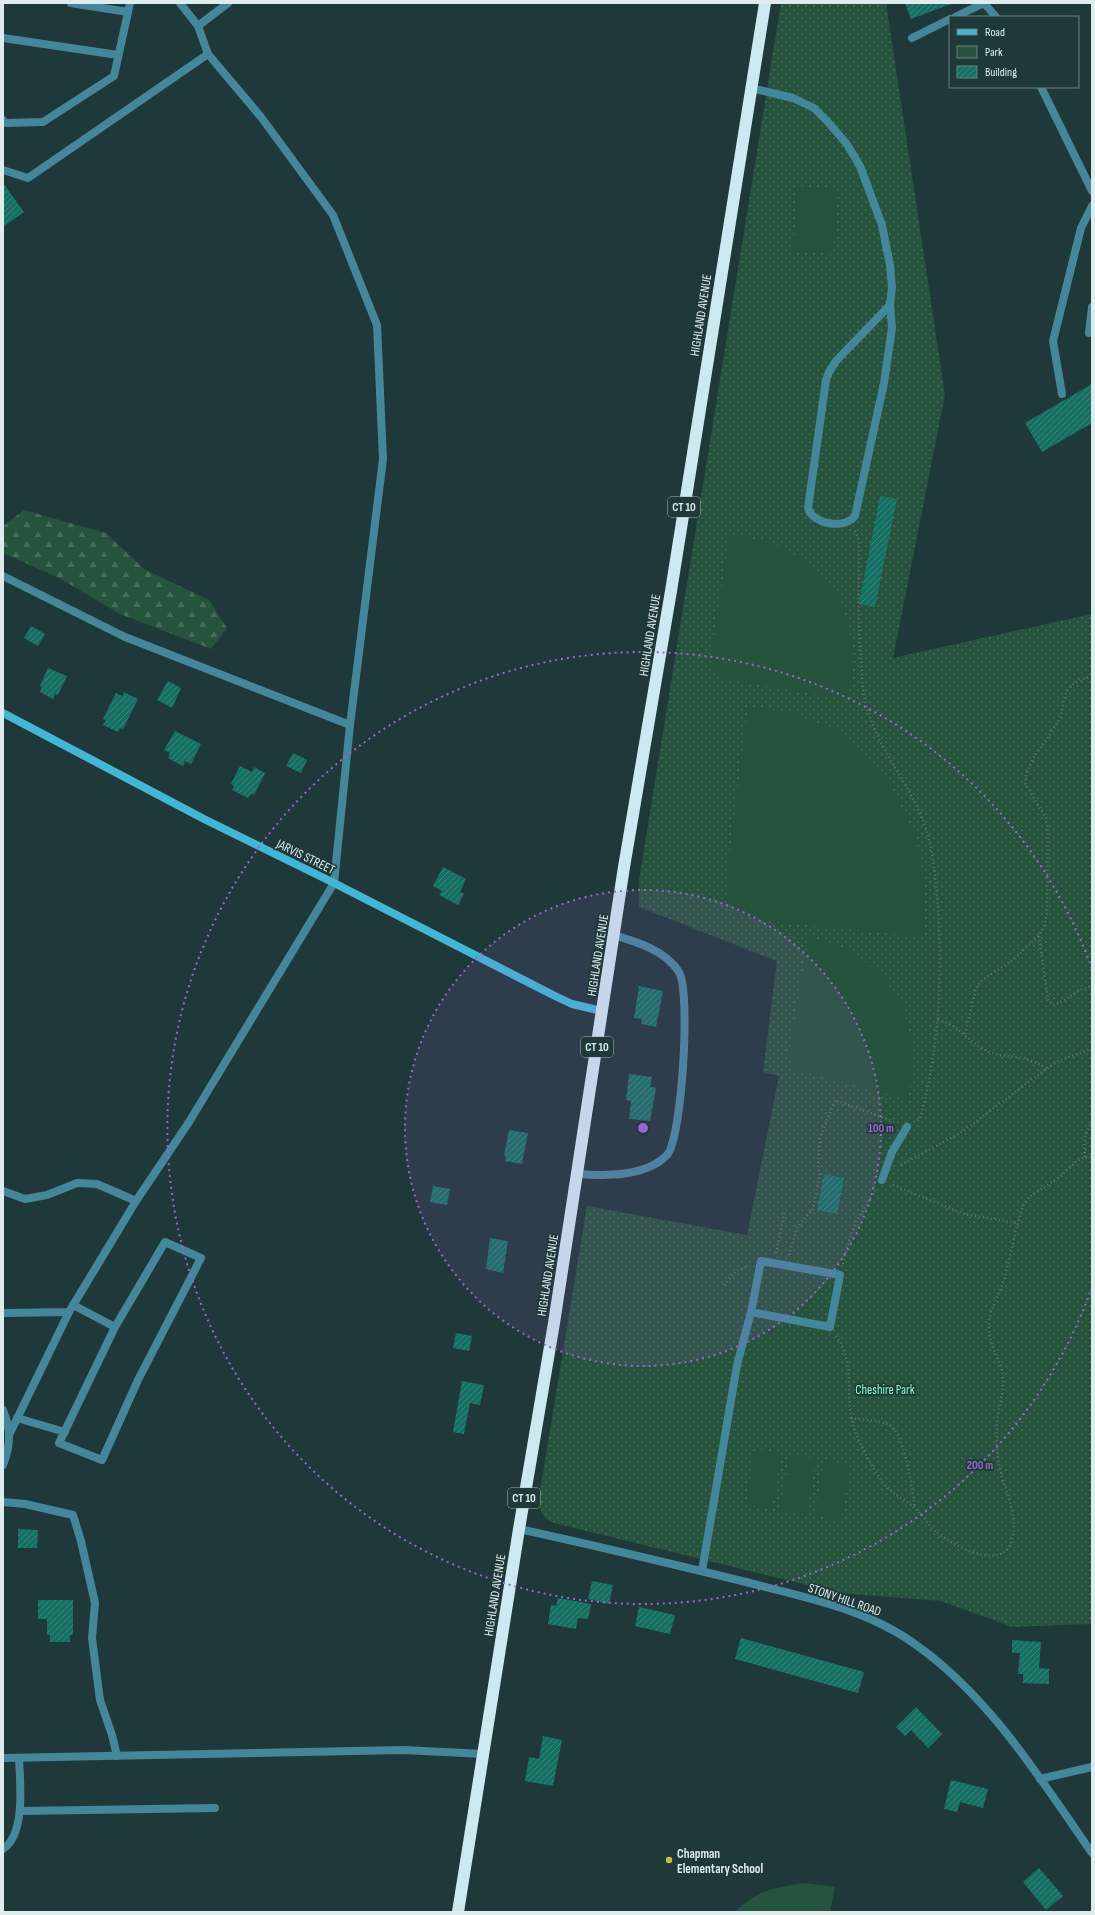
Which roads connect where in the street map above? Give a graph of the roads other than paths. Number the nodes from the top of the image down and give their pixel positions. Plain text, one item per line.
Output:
1 (71, 3) edge
2 (130, 3) edge
3 (180, 3) edge
4 (228, 3) edge
5 (765, 3) edge
6 (984, 3) edge
7 (128, 12) junction
8 (957, 16) edge
9 (995, 16) edge
10 (949, 20) edge
11 (198, 26) junction
12 (3, 38) edge
13 (912, 38) dead end
14 (208, 54) junction
15 (118, 55) junction
16 (751, 88) junction
17 (1041, 88) edge
18 (3, 120) edge
19 (3, 170) edge
20 (1092, 191) edge
21 (1092, 206) edge
22 (890, 305) junction
23 (1092, 307) edge
24 (1089, 333) dead end
25 (1062, 394) dead end
26 (3, 576) edge
27 (3, 713) edge
28 (350, 725) junction
29 (334, 883) junction
30 (614, 935) junction
31 (602, 1011) junction
32 (907, 1127) road end
33 (577, 1174) junction
34 (882, 1180) road end
35 (3, 1191) edge
36 (136, 1201) junction
37 (71, 1309) junction
38 (751, 1312) junction
39 (3, 1313) edge
40 (115, 1328) junction
41 (3, 1410) edge
42 (17, 1418) junction
43 (65, 1432) junction
44 (9, 1435) junction
45 (3, 1465) edge
46 (3, 1502) edge
47 (519, 1529) junction
48 (702, 1571) junction
49 (483, 1754) junction
50 (117, 1756) junction
51 (3, 1758) edge
52 (20, 1758) junction
53 (1092, 1767) edge
54 (1040, 1779) junction
55 (215, 1808) dead end
56 (21, 1811) junction
57 (3, 1849) edge
58 (1092, 1853) edge
59 (458, 1912) edge

1 - 7 street
2 - 7 street
3 - 11 street
4 - 11 street
5 - 16 highway, HIGHLAND AVENUE / CT 10
6 - 8 street
6 - 9 street
7 - 15 street
10 - 13 street
11 - 14 street
12 - 15 street
14 - 19 street
14 - 28 street
15 - 18 street
16 - 22 street
16 - 30 highway, HIGHLAND AVENUE / CT 10
17 - 20 street
21 - 25 street
22 - 22 street
23 - 24 street
26 - 28 street
27 - 29 street, JARVIS STREET
28 - 29 street
29 - 31 street, JARVIS STREET
29 - 36 street
30 - 31 highway, HIGHLAND AVENUE / CT 10
30 - 33 street
31 - 33 highway, HIGHLAND AVENUE / CT 10
32 - 34 street
33 - 47 highway, HIGHLAND AVENUE / CT 10
35 - 36 street
36 - 37 street
37 - 39 street
37 - 40 street
37 - 42 street
38 - 38 street
38 - 48 street
40 - 43 street
40 - 43 street
41 - 44 street
42 - 43 street
42 - 44 street
44 - 45 street
46 - 50 street
47 - 48 street, STONY HILL ROAD
47 - 49 highway, HIGHLAND AVENUE / CT 10
48 - 54 street, STONY HILL ROAD
49 - 50 street
49 - 59 highway, HIGHLAND AVENUE / CT 10
50 - 52 street
51 - 52 street
52 - 56 street
53 - 54 street
54 - 58 street, STONY HILL ROAD
55 - 56 street
56 - 57 street

